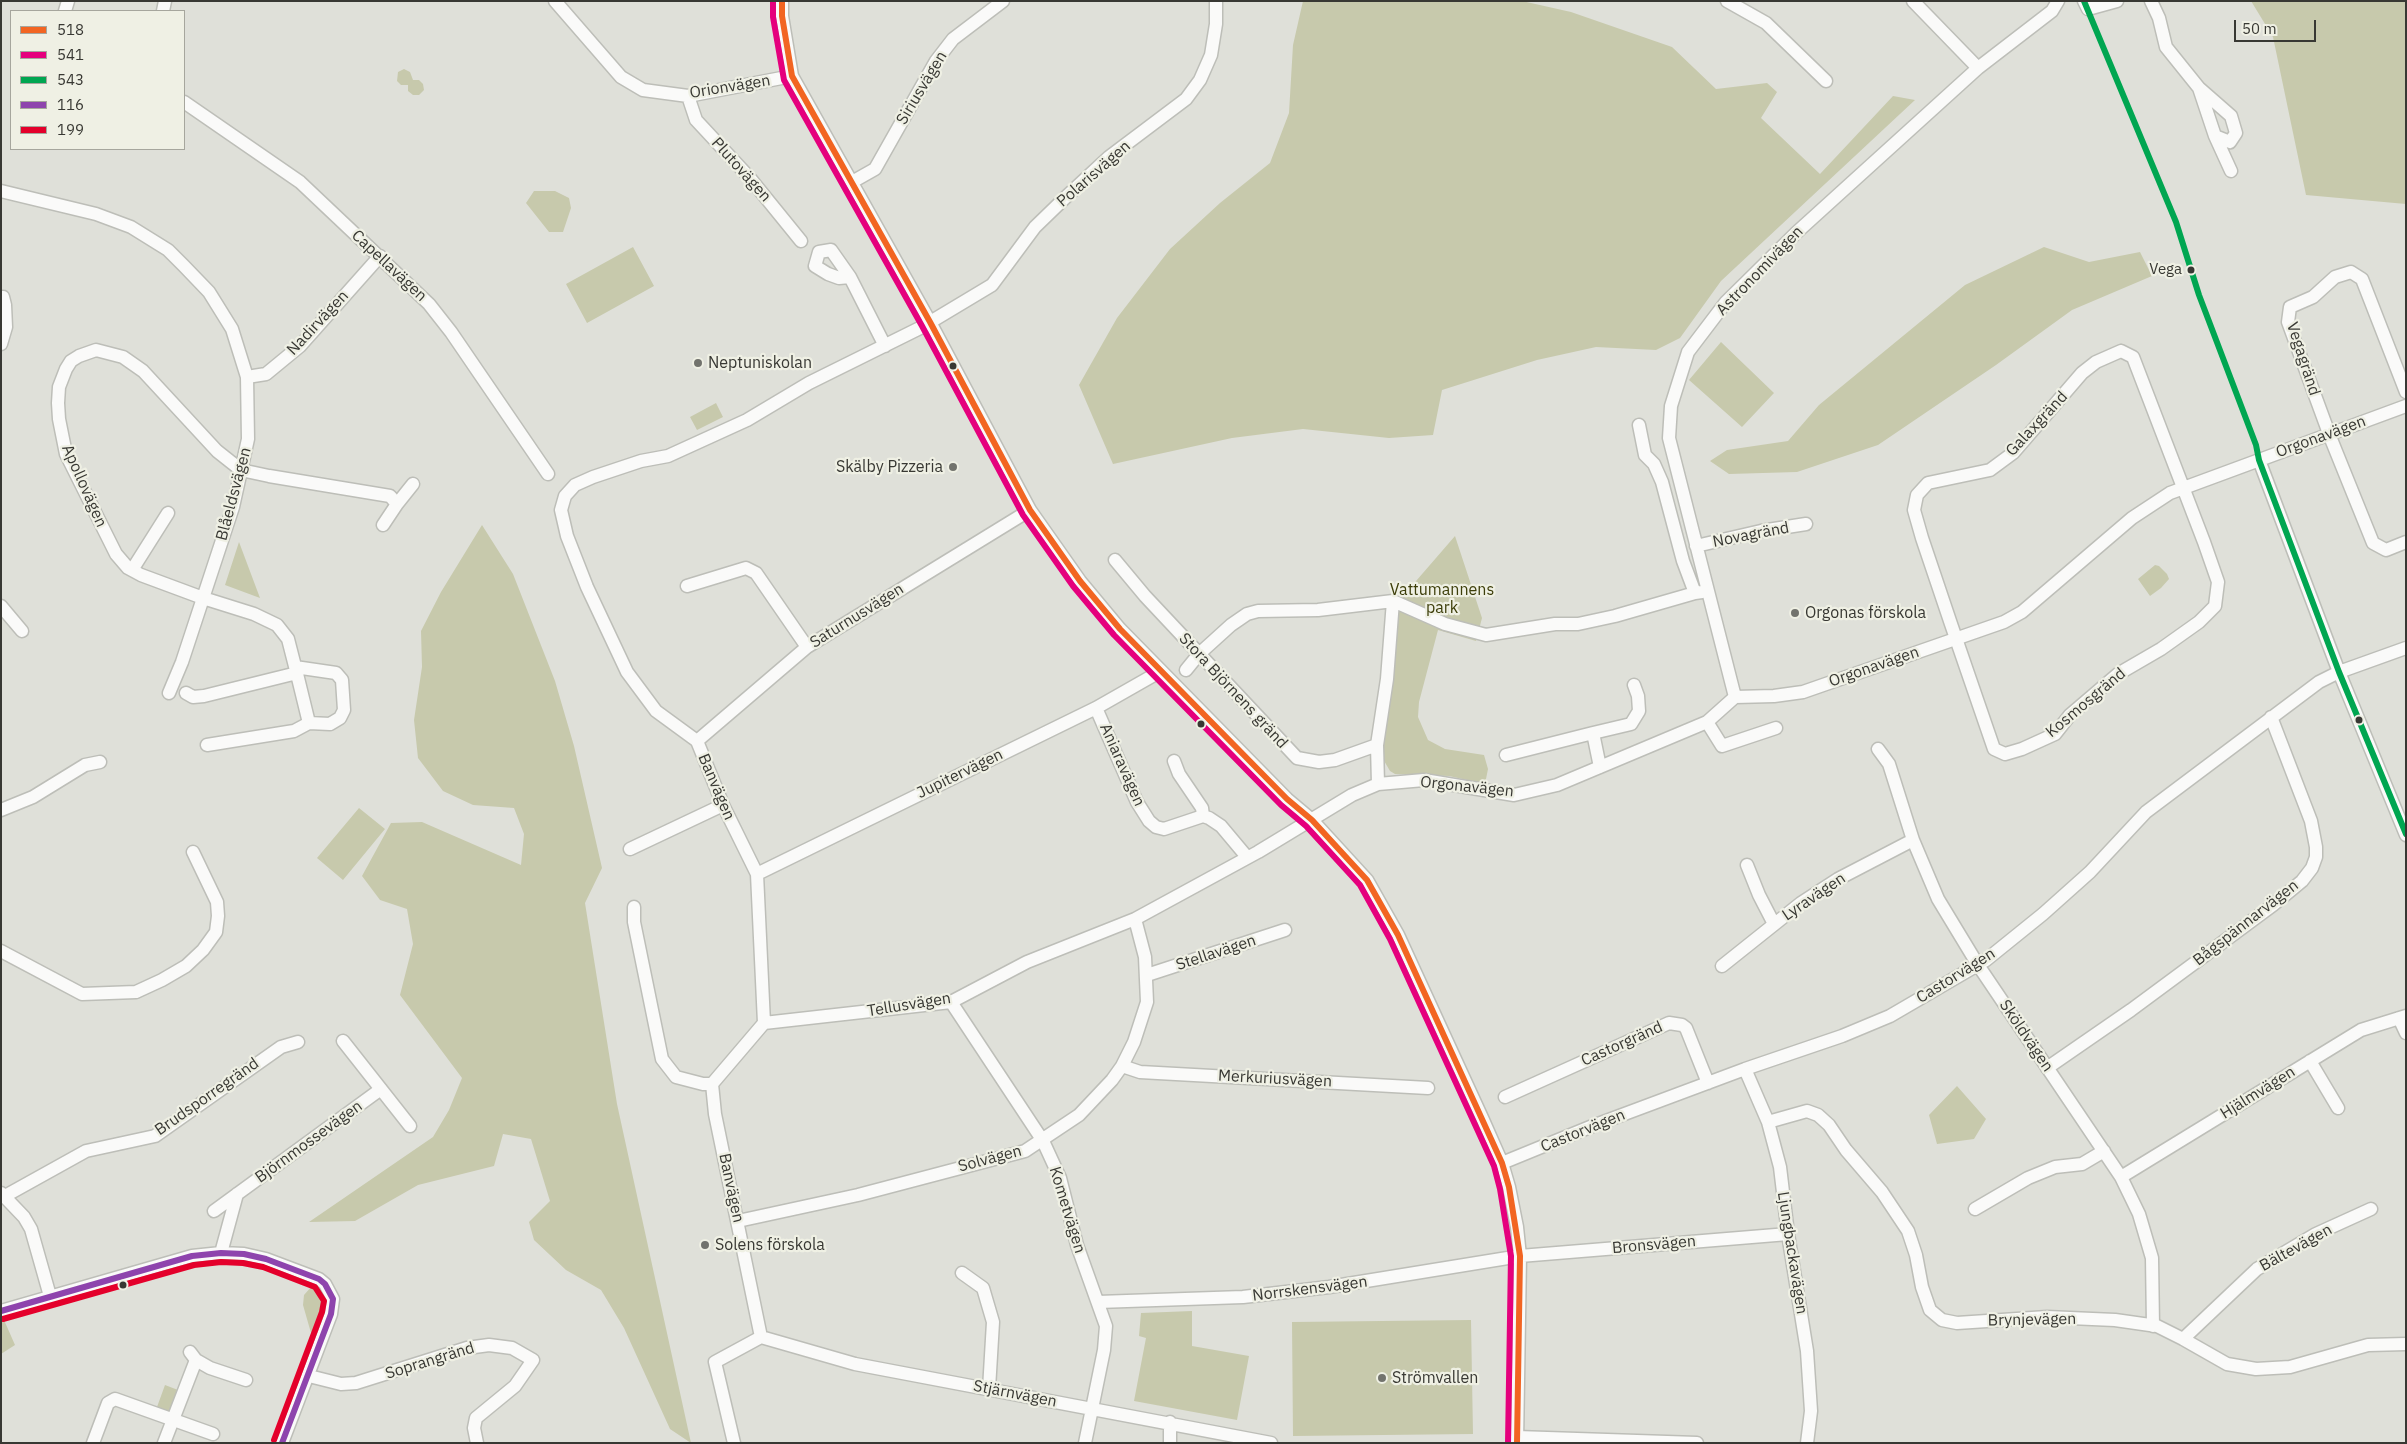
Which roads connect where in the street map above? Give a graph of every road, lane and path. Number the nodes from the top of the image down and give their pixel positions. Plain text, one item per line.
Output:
1 (555, 1) edge
2 (782, 1) edge
3 (1003, 1) edge
4 (1216, 1) edge
5 (1913, 1) edge
6 (2058, 1) edge
7 (2116, 1) edge
8 (2150, 1) edge
9 (1732, 2) edge
10 (2086, 5) edge
11 (1978, 68) junction
12 (792, 76) junction
13 (1826, 81) dead end
14 (2200, 88) junction
15 (688, 96) junction
16 (185, 103) edge
17 (2215, 136) junction
18 (2231, 171) dead end
19 (852, 182) junction
20 (1, 191) edge
21 (800, 242) dead end
22 (380, 256) junction
23 (850, 277) dead end
24 (1, 296) edge
25 (930, 322) junction
26 (1, 344) edge
27 (885, 346) junction
28 (247, 377) junction
29 (2406, 392) edge
30 (2406, 406) edge
31 (1639, 424) dead end
32 (2329, 434) junction
33 (2259, 460) junction
34 (241, 470) junction
35 (548, 474) dead end
36 (413, 484) dead end
37 (2182, 488) junction
38 (397, 504) junction
39 (561, 510) joint
40 (1030, 510) junction
41 (168, 513) dead end
42 (1806, 524) dead end
43 (383, 525) dead end
44 (2406, 542) edge
45 (1696, 546) junction
46 (1115, 560) dead end
47 (132, 570) junction
48 (687, 586) dead end
49 (1701, 592) junction
50 (203, 598) junction
51 (1393, 601) junction
52 (1, 606) edge
53 (22, 631) dead end
54 (1957, 638) junction
55 (807, 647) junction
56 (2406, 648) edge
57 (1199, 654) junction
58 (296, 670) junction
59 (1161, 670) junction
60 (1186, 670) dead end
61 (2339, 672) junction
62 (1634, 685) dead end
63 (169, 693) dead end
64 (186, 693) dead end
65 (1735, 697) junction
66 (1096, 708) junction
67 (2271, 717) junction
68 (1707, 722) junction
69 (309, 723) junction
70 (1776, 728) dead end
71 (1593, 733) junction
72 (697, 741) junction
73 (207, 745) dead end
74 (1377, 745) junction
75 (1878, 749) dead end
76 (1506, 755) dead end
77 (1174, 761) dead end
78 (100, 762) dead end
79 (1600, 767) junction
80 (1378, 784) junction
81 (723, 806) junction
82 (1, 810) edge
83 (1203, 816) junction
84 (1312, 820) junction
85 (2406, 835) edge
86 (1913, 840) junction
87 (630, 849) dead end
88 (193, 852) dead end
89 (1246, 857) junction
90 (1747, 865) dead end
91 (757, 874) junction
92 (634, 907) dead end
93 (1135, 919) junction
94 (1774, 924) junction
95 (1285, 930) dead end
96 (1, 951) edge
97 (1978, 965) junction
98 (1722, 966) dead end
99 (1147, 975) junction
100 (951, 1002) junction
101 (2402, 1017) edge
102 (764, 1023) junction
103 (2406, 1033) edge
104 (343, 1041) dead end
105 (298, 1042) dead end
106 (2310, 1061) junction
107 (1122, 1066) junction
108 (2047, 1068) junction
109 (1745, 1069) junction
110 (1708, 1083) junction
111 (712, 1084) junction
112 (1428, 1088) dead end
113 (381, 1089) junction
114 (1504, 1097) dead end
115 (2338, 1108) dead end
116 (1768, 1122) junction
117 (410, 1126) dead end
118 (1042, 1141) junction
119 (2104, 1151) junction
120 (1502, 1163) junction
121 (2121, 1177) junction
122 (3, 1194) edge
123 (237, 1194) junction
124 (1975, 1209) dead end
125 (2371, 1209) dead end
126 (214, 1210) dead end
127 (738, 1221) junction
128 (1788, 1234) junction
129 (221, 1253) junction
130 (1520, 1256) junction
131 (962, 1273) dead end
132 (50, 1296) junction
133 (1098, 1302) junction
134 (1, 1311) edge
135 (2153, 1326) junction
136 (761, 1337) junction
137 (2183, 1339) junction
138 (2406, 1344) edge
139 (309, 1376) junction
140 (246, 1380) dead end
141 (989, 1388) junction
142 (1092, 1410) junction
143 (173, 1420) junction
144 (1170, 1422) junction
145 (213, 1434) dead end
146 (1517, 1440) edge
147 (1575, 1441) edge
148 (93, 1443) edge
149 (164, 1443) edge
150 (282, 1443) edge
151 (477, 1443) edge
152 (734, 1443) edge
153 (1085, 1443) edge
154 (1170, 1443) edge
155 (1270, 1443) edge
156 (1698, 1443) edge
157 (1807, 1443) edge

1 - 15 street, Orionvägen
2 - 12 street
3 - 19 street, Siriusvägen
4 - 25 street, Polarisvägen
5 - 11 street
6 - 11 street, Astronomivägen
7 - 10 street
8 - 14 street
9 - 13 street
11 - 45 street, Astronomivägen
12 - 15 street, Orionvägen
12 - 19 street
14 - 17 street
14 - 17 street
15 - 21 street, Plutovägen
16 - 22 street, Capellavägen
17 - 18 street
19 - 25 street
20 - 28 street, Blåeldsvägen
22 - 28 street, Nadirvägen
22 - 35 street, Capellavägen
23 - 27 street
24 - 26 street
25 - 27 street, Polarisvägen
25 - 40 street
27 - 39 street, Polarisvägen
28 - 34 street, Blåeldsvägen
29 - 32 street, Vegagränd
30 - 32 street, Orgonavägen
31 - 49 street
32 - 33 street, Orgonavägen
32 - 44 street
33 - 37 street, Orgonavägen
33 - 61 street
34 - 38 street, Apollovägen
34 - 47 street, Apollovägen
34 - 50 street, Blåeldsvägen
36 - 38 street
37 - 54 street, Orgonavägen
37 - 54 street, Kosmosgränd
37 - 54 street, Galaxgränd
38 - 43 street
39 - 72 street, Banvägen
40 - 55 street, Saturnusvägen
40 - 59 street
41 - 47 street
42 - 45 street, Novagränd
45 - 49 street, Astronomivägen
46 - 57 street, Stora Björnens gränd
47 - 50 street, Apollovägen
48 - 55 street
49 - 51 street
49 - 65 street, Astronomivägen
50 - 58 street, Apollovägen
50 - 63 street, Blåeldsvägen
51 - 57 street
51 - 74 street
52 - 53 street
54 - 65 street, Orgonavägen
55 - 72 street, Saturnusvägen
56 - 61 street, Castorvägen
57 - 60 street
57 - 74 street, Stora Björnens gränd
58 - 64 street
58 - 69 street, Apollovägen
58 - 69 street
59 - 66 street, Jupitervägen
59 - 84 street
61 - 67 street, Castorvägen
61 - 85 street
62 - 71 street
65 - 68 street, Orgonavägen
66 - 83 street, Aniaravägen
66 - 91 street, Jupitervägen
67 - 97 street, Castorvägen
67 - 108 street, Bågspännarvägen
68 - 70 street
68 - 79 street, Orgonavägen
69 - 73 street
71 - 76 street
71 - 79 street
72 - 81 street, Banvägen
74 - 80 street
75 - 86 street, Sköldvägen
77 - 83 street
78 - 82 street
79 - 80 street, Orgonavägen
80 - 84 street, Orgonavägen
81 - 87 street
81 - 91 street, Banvägen
83 - 89 street
84 - 89 street, Tellusvägen
84 - 120 street
86 - 94 street, Lyravägen
86 - 97 street, Sköldvägen
88 - 96 street
89 - 93 street, Tellusvägen
90 - 94 street
91 - 102 street, Banvägen
92 - 111 street
93 - 99 street, Solvägen
93 - 100 street, Tellusvägen
94 - 98 street, Lyravägen
95 - 99 street, Stellavägen
97 - 108 street, Sköldvägen
97 - 109 street, Castorvägen
99 - 107 street, Solvägen
100 - 102 street, Tellusvägen
100 - 118 street, Kometvägen
101 - 103 street, Hjälmvägen
101 - 106 street, Hjälmvägen
102 - 111 street
104 - 113 street
105 - 122 street, Brudsporregränd
106 - 115 street
106 - 121 street, Hjälmvägen
107 - 112 street, Merkuriusvägen
107 - 118 street, Solvägen
108 - 119 street, Sköldvägen
109 - 110 street, Castorvägen
109 - 116 street, Ljungbackavägen
110 - 114 street, Castorgränd
110 - 120 street, Castorvägen
111 - 127 street, Banvägen
113 - 117 street
113 - 123 street, Björnmossevägen
116 - 128 street, Ljungbackavägen
116 - 135 street, Brynjevägen
118 - 127 street, Solvägen
118 - 133 street, Kometvägen
119 - 121 street, Sköldvägen
119 - 124 street
120 - 130 street
121 - 135 street, Sköldvägen
122 - 132 street
123 - 126 street, Björnmossevägen
123 - 129 street
125 - 137 street, Bältevägen
127 - 136 street, Banvägen
128 - 130 street, Bronsvägen
128 - 157 street, Ljungbackavägen
129 - 132 street
129 - 139 street
130 - 133 street, Norrskensvägen
130 - 146 street
131 - 141 street
132 - 134 street
133 - 142 street, Kometvägen
135 - 137 street, Brynjevägen
136 - 141 street, Stjärnvägen
136 - 152 street
137 - 138 street, Brynjevägen
139 - 150 street
139 - 151 street, Soprangränd
140 - 143 street
141 - 142 street, Stjärnvägen
142 - 144 street, Stjärnvägen
142 - 153 street, Kometvägen
143 - 145 street
143 - 148 street
143 - 149 street
144 - 154 street
144 - 155 street, Stjärnvägen
146 - 147 street
147 - 156 street

